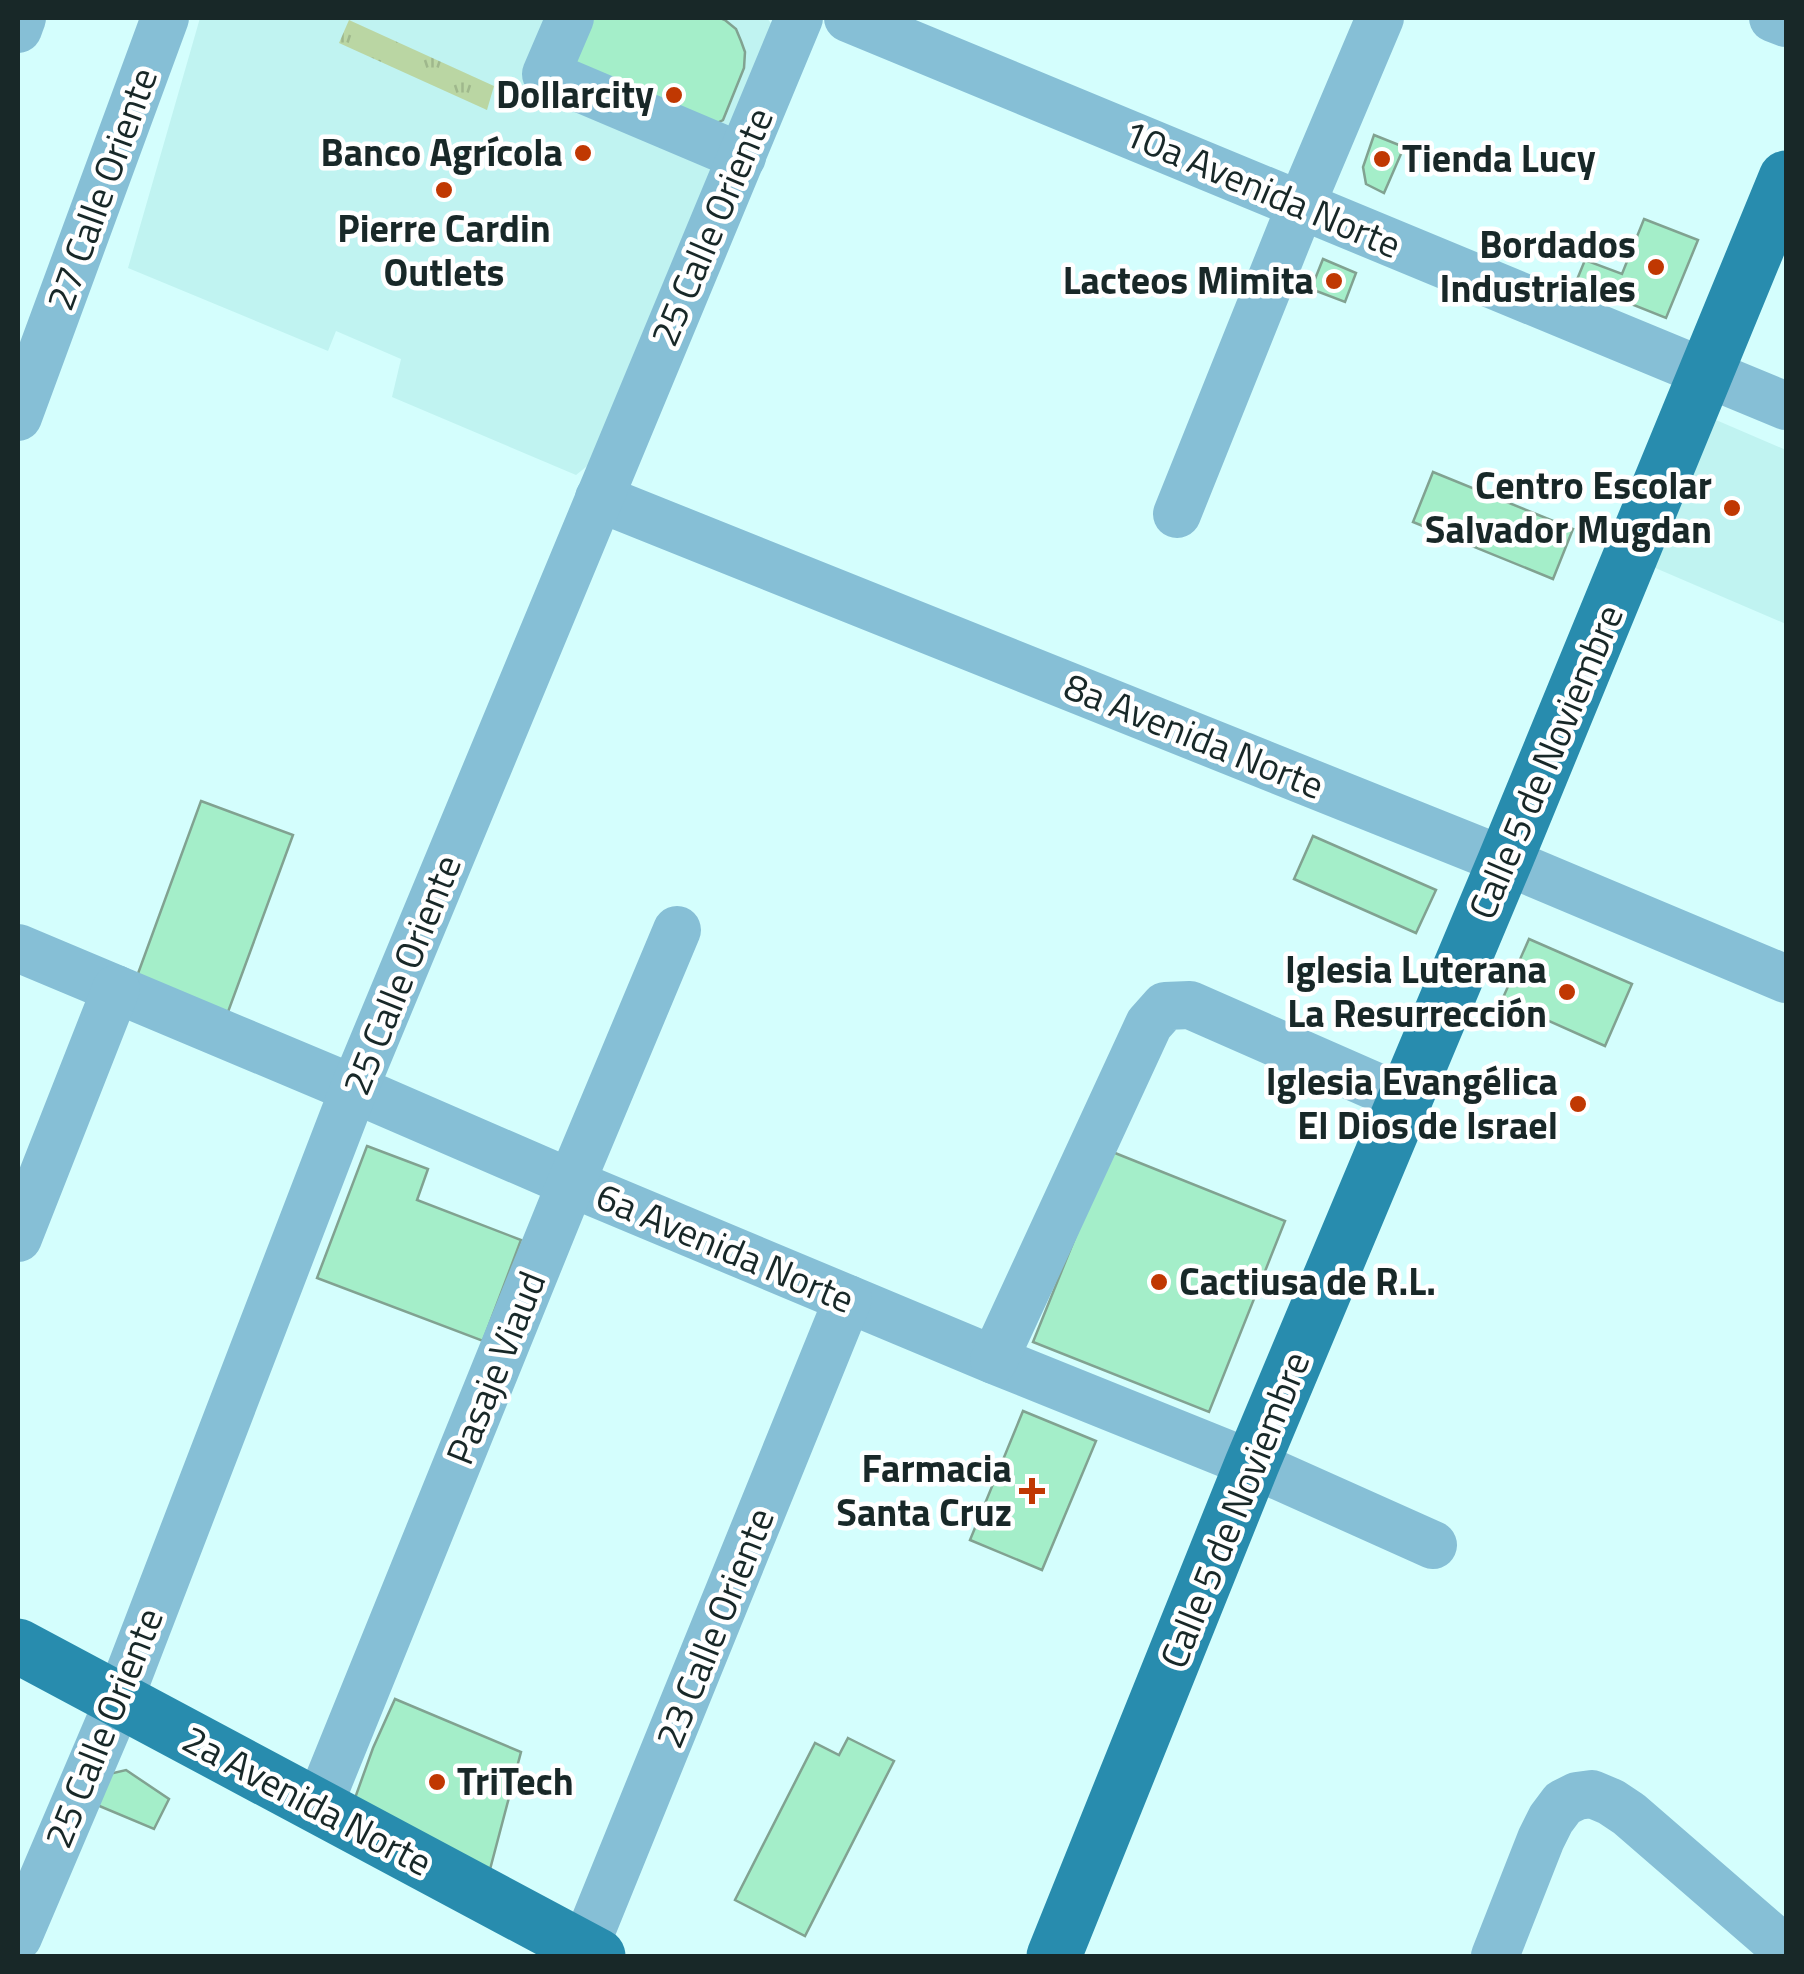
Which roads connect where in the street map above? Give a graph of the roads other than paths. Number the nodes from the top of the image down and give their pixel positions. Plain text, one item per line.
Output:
1 (22, 18) edge
2 (165, 18) edge
3 (570, 18) edge
4 (799, 18) edge
5 (848, 18) edge
6 (1380, 18) edge
7 (1773, 18) edge
8 (1786, 23) edge
9 (18, 30) edge
10 (742, 157) junction
11 (1786, 178) edge
12 (1301, 205) junction
13 (1708, 374) junction
14 (1786, 406) edge
15 (18, 418) edge
16 (599, 498) junction
17 (1177, 514) dead end
18 (1506, 861) junction
19 (678, 930) dead end
20 (18, 948) edge
21 (1786, 979) edge
22 (116, 989) junction
23 (354, 1089) junction
24 (1404, 1099) junction
25 (571, 1184) junction
26 (18, 1238) edge
27 (848, 1299) junction
28 (994, 1360) junction
29 (1252, 1464) junction
30 (1433, 1546) dead end
31 (18, 1646) edge
32 (119, 1700) junction
33 (318, 1808) junction
34 (18, 1937) edge
35 (1786, 1950) edge
36 (587, 1954) edge
37 (1054, 1956) edge
38 (1496, 1956) edge

1 - 9 street
2 - 15 street, 27 Calle Oriente
3 - 10 street
4 - 10 street, 25 Calle Oriente
5 - 12 street, 10a Avenida Norte
6 - 12 street
7 - 8 street
10 - 16 street, 25 Calle Oriente
11 - 13 main road, Calle 5 de Noviembre
12 - 13 street, 10a Avenida Norte
12 - 17 street
13 - 14 street, 10a Avenida Norte
13 - 18 main road, Calle 5 de Noviembre
16 - 18 street, 8a Avenida Norte
16 - 23 street, 25 Calle Oriente
18 - 21 street, 8a Avenida Norte
18 - 24 main road, Calle 5 de Noviembre
19 - 25 street, Pasaje Viaud
20 - 22 street, 6a Avenida Norte
22 - 23 street, 6a Avenida Norte
22 - 26 street
23 - 25 street, 6a Avenida Norte
23 - 32 street, 25 Calle Oriente
24 - 28 street
24 - 29 main road, Calle 5 de Noviembre
25 - 27 street, 6a Avenida Norte
25 - 33 street, Pasaje Viaud
27 - 28 street, 6a Avenida Norte
27 - 36 street, 23 Calle Oriente
28 - 29 street, 6a Avenida Norte
29 - 30 street, 6a Avenida Norte
29 - 37 main road, Calle 5 de Noviembre
31 - 32 main road, 2a Avenida Norte
32 - 33 main road, 2a Avenida Norte
32 - 34 street, 25 Calle Oriente
33 - 36 main road, 2a Avenida Norte
35 - 38 street

